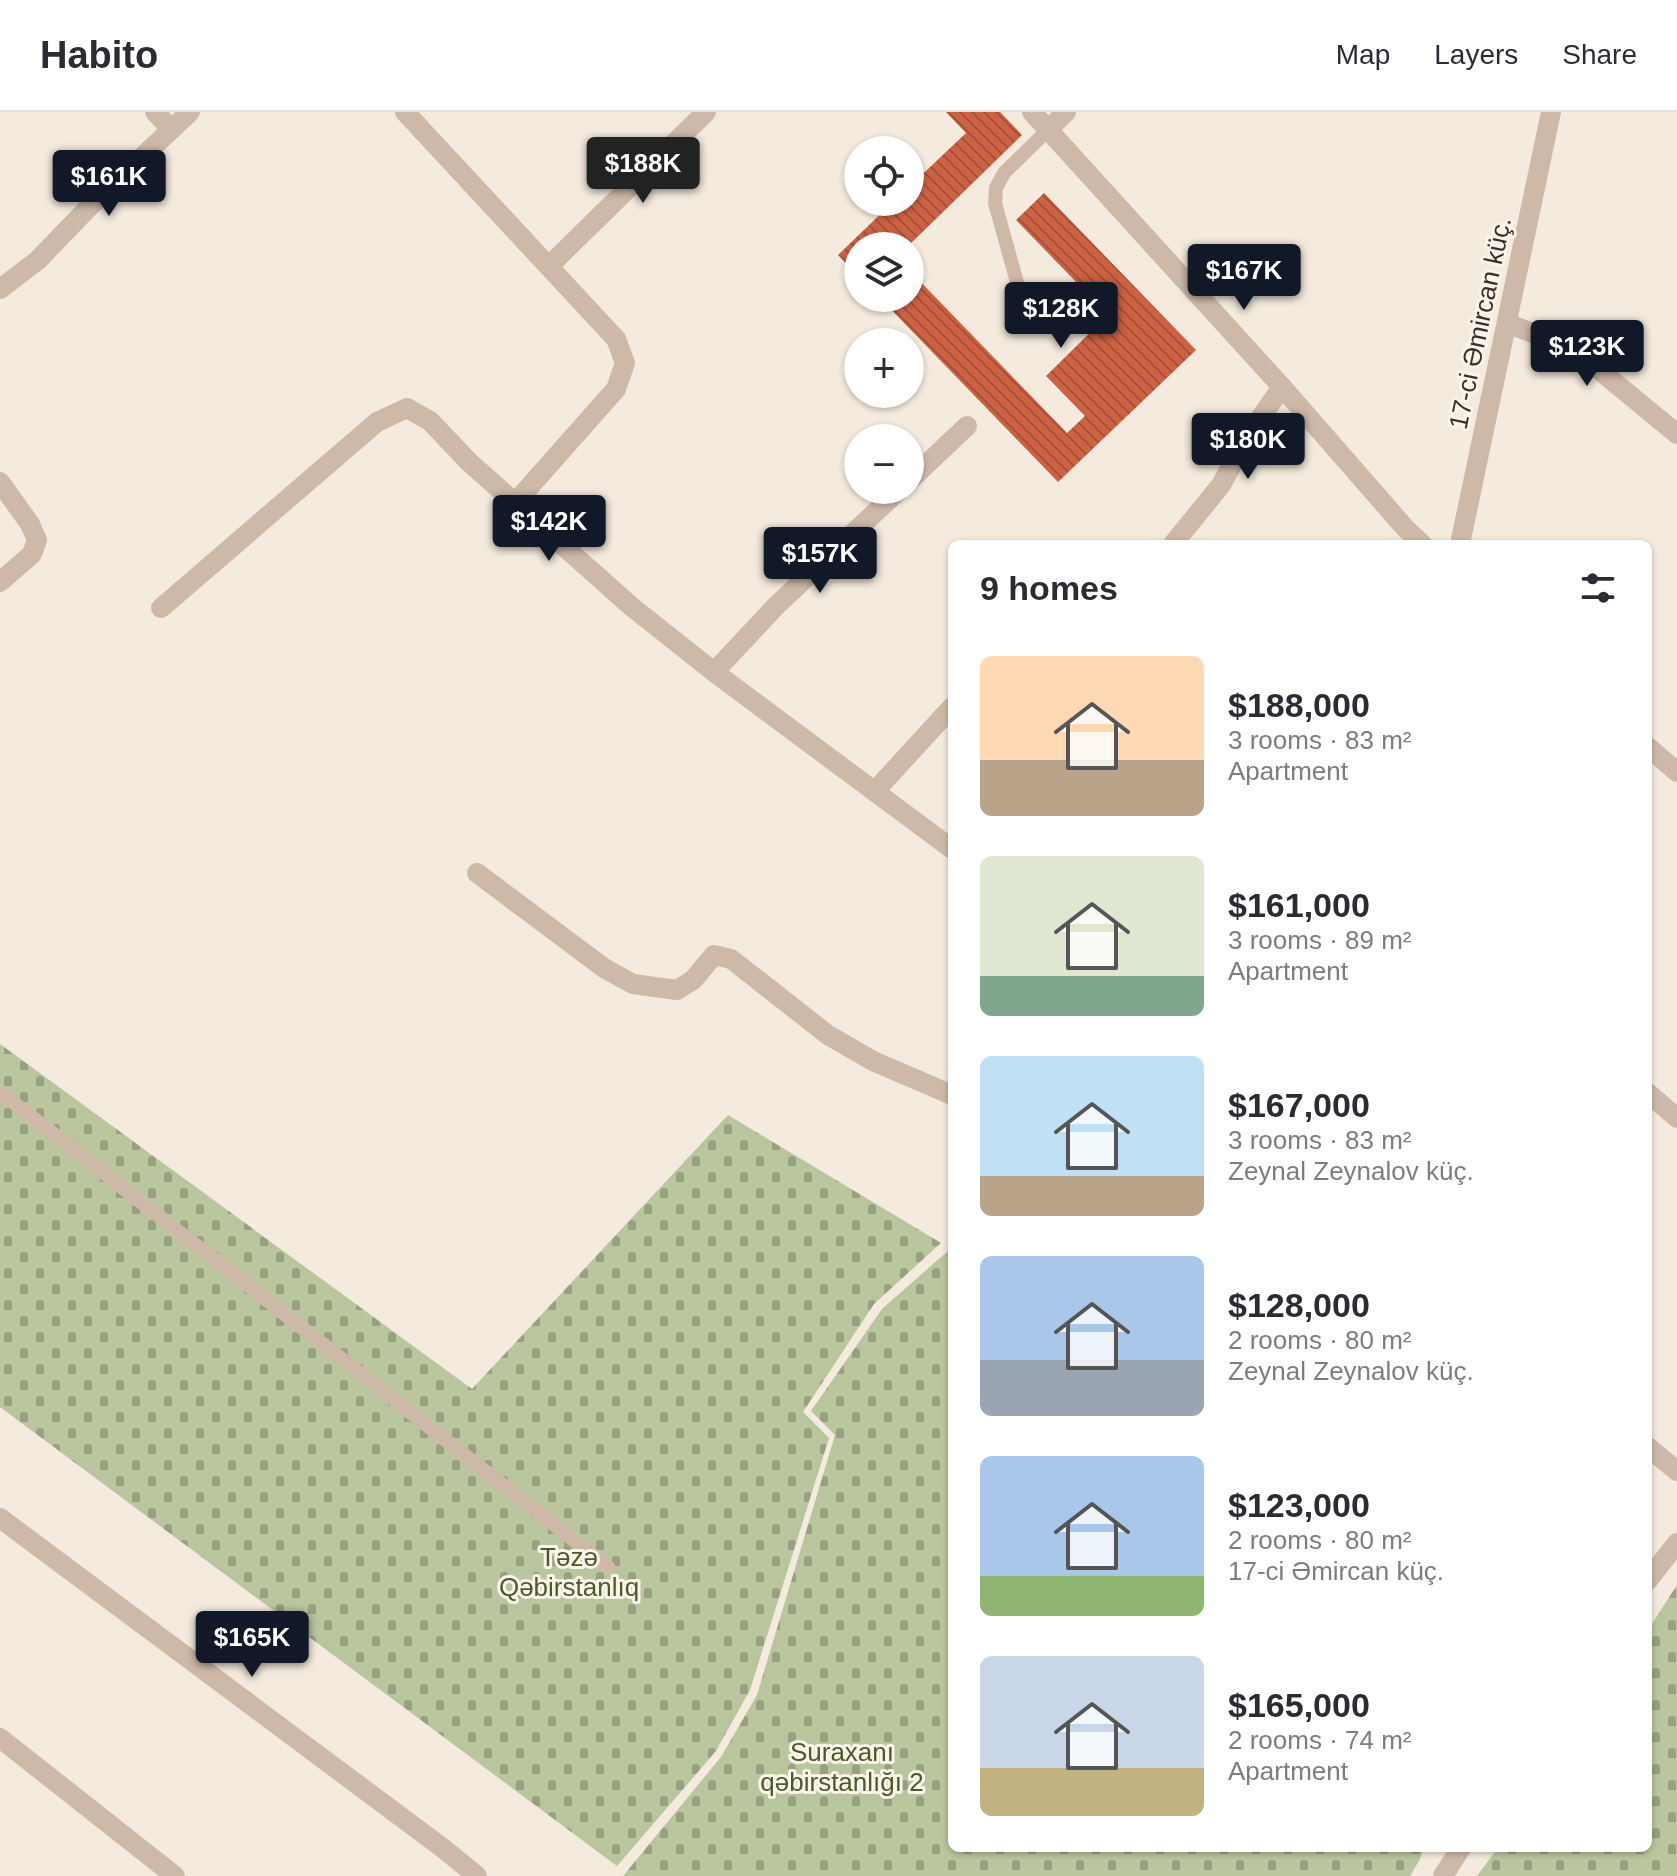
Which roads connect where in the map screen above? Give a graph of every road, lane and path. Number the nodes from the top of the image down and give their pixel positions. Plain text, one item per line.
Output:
1 (155, 112) edge
2 (190, 112) edge
3 (405, 112) edge
4 (706, 112) edge
5 (1032, 112) edge
6 (1066, 112) edge
7 (1551, 112) edge
8 (171, 129) junction
9 (1049, 129) junction
10 (549, 266) junction
11 (0, 289) edge
12 (1026, 315) dead end
13 (1507, 323) junction
14 (1282, 387) junction
15 (967, 426) dead end
16 (1677, 434) edge
17 (924, 467) edge
18 (0, 482) edge
19 (515, 503) junction
20 (884, 504) edge
21 (1176, 540) edge
22 (1418, 540) edge
23 (1461, 540) edge
24 (0, 582) edge
25 (161, 608) dead end
26 (714, 672) junction
27 (948, 711) edge
28 (1652, 750) edge
29 (1677, 772) edge
30 (875, 791) junction
31 (948, 846) edge
32 (477, 873) dead end
33 (0, 1092) edge
34 (948, 1093) edge
35 (1652, 1096) edge
36 (1677, 1118) edge
37 (1652, 1450) edge
38 (1677, 1471) edge
39 (0, 1518) edge
40 (1677, 1543) edge
41 (608, 1567) dead end
42 (1652, 1575) edge
43 (0, 1738) edge
44 (1458, 1852) edge
45 (175, 1876) edge
46 (477, 1876) edge
47 (1443, 1876) edge

1 - 8 street
2 - 8 street
3 - 10 street
4 - 10 street
5 - 9 street
6 - 9 street
7 - 13 street, 17-ci Əmircan küç.
8 - 11 street
9 - 12 lane
9 - 14 street
10 - 19 street
13 - 16 street
13 - 23 street, 17-ci Əmircan küç.
14 - 21 street
14 - 22 street
15 - 17 street
18 - 24 street
19 - 25 street
19 - 26 street
20 - 26 street
26 - 30 street
27 - 30 street
28 - 29 street
30 - 31 street
32 - 34 street
33 - 41 lane
35 - 36 street
37 - 38 street
39 - 46 street
40 - 42 street
43 - 45 street
44 - 47 street

